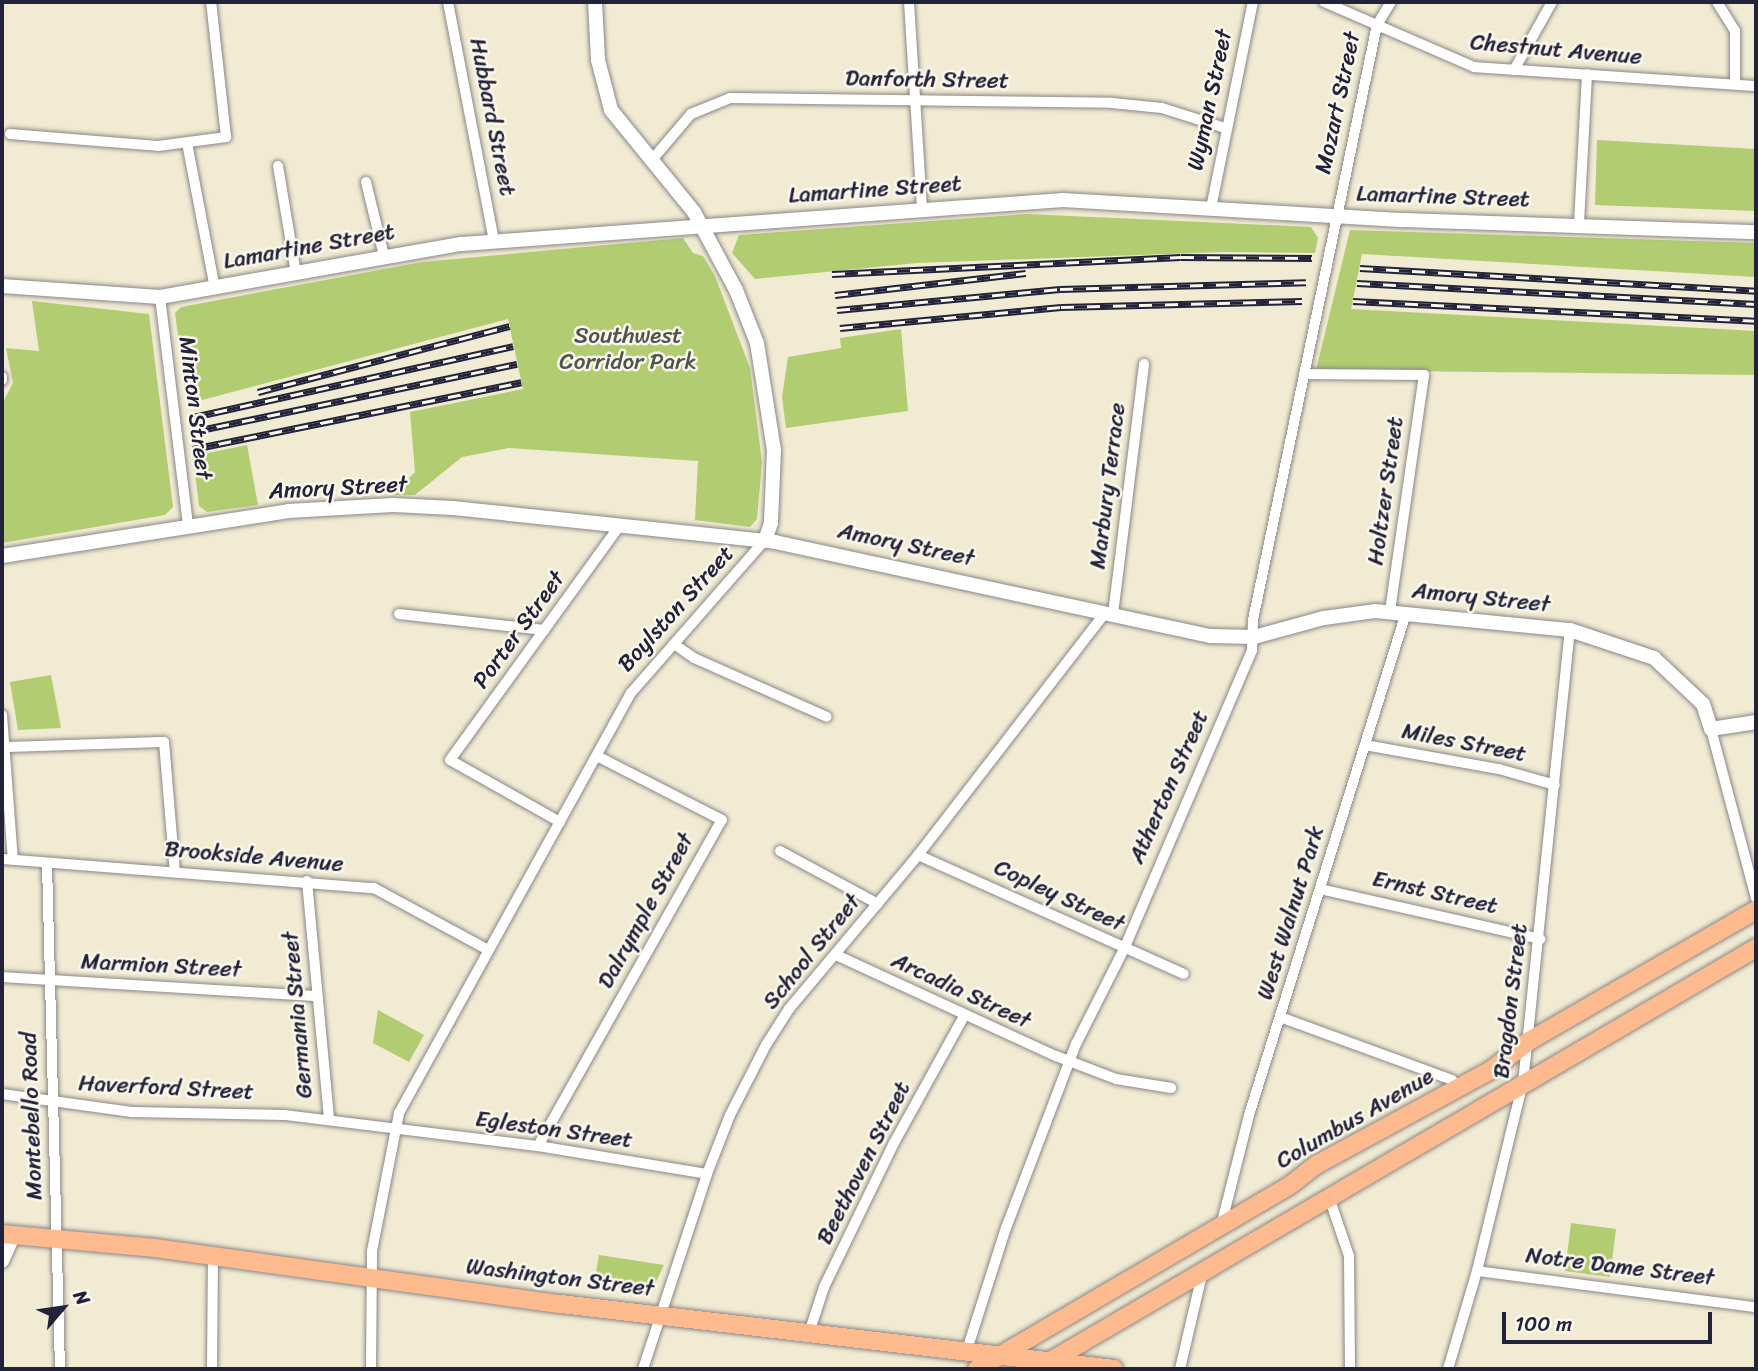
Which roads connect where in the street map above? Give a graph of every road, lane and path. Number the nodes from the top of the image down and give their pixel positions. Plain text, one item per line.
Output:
1 (211, 2) edge
2 (448, 2) edge
3 (595, 2) edge
4 (909, 2) edge
5 (1253, 2) edge
6 (1324, 2) edge
7 (1391, 2) edge
8 (1552, 2) edge
9 (1717, 2) edge
10 (1377, 25) junction
11 (1514, 71) junction
12 (1587, 74) junction
13 (1735, 84) junction
14 (1756, 86) edge
15 (915, 101) junction
16 (1225, 128) junction
17 (10, 134) dead end
18 (187, 143) junction
19 (650, 161) junction
20 (278, 166) dead end
21 (366, 182) dead end
22 (922, 208) junction
23 (1211, 208) junction
24 (1336, 216) junction
25 (1579, 223) junction
26 (702, 225) junction
27 (1756, 232) edge
28 (494, 241) junction
29 (384, 256) junction
30 (296, 273) junction
31 (2, 286) edge
32 (215, 288) junction
33 (160, 297) junction
34 (1144, 364) dead end
35 (1304, 374) junction
36 (188, 524) junction
37 (621, 524) junction
38 (765, 540) junction
39 (2, 556) edge
40 (1390, 612) junction
41 (1109, 613) junction
42 (399, 614) dead end
43 (1406, 614) junction
44 (544, 630) junction
45 (1570, 630) junction
46 (1254, 637) junction
47 (674, 643) junction
48 (2, 715) edge
49 (827, 717) dead end
50 (1756, 722) edge
51 (1711, 729) junction
52 (1364, 745) junction
53 (5, 747) junction
54 (597, 756) junction
55 (1555, 785) junction
56 (560, 822) junction
57 (780, 851) dead end
58 (918, 855) junction
59 (8, 860) edge
60 (47, 863) junction
61 (175, 872) junction
62 (307, 881) junction
63 (1320, 889) junction
64 (1756, 898) edge
65 (878, 904) junction
66 (1756, 910) edge
67 (1540, 939) junction
68 (1756, 948) edge
69 (1124, 949) junction
70 (488, 950) junction
71 (836, 955) junction
72 (1184, 974) dead end
73 (2, 978) edge
74 (50, 981) junction
75 (317, 996) junction
76 (964, 1016) junction
77 (1280, 1017) junction
78 (1529, 1041) junction
79 (1070, 1059) junction
80 (1523, 1083) junction
81 (1171, 1088) dead end
82 (1457, 1089) junction
83 (2, 1094) edge
84 (53, 1102) junction
85 (329, 1120) junction
86 (395, 1131) junction
87 (538, 1146) junction
88 (707, 1174) junction
89 (1329, 1197) junction
90 (1221, 1226) junction
91 (7, 1235) edge
92 (57, 1240) junction
93 (213, 1256) junction
94 (2, 1261) edge
95 (1203, 1270) junction
96 (1477, 1271) junction
97 (373, 1278) junction
98 (1756, 1307) edge
99 (661, 1314) junction
100 (809, 1334) junction
101 (966, 1353) junction
102 (999, 1356) junction
103 (1044, 1365) edge
104 (60, 1369) edge
105 (212, 1369) edge
106 (371, 1369) edge
107 (643, 1369) edge
108 (977, 1369) edge
109 (1114, 1369) edge
110 (1180, 1369) edge
111 (1350, 1369) edge
112 (1448, 1369) edge

1 - 18 street
2 - 28 street, Hubbard Street
3 - 19 street, Boylston Street
4 - 15 street
5 - 16 street, Wyman Street
6 - 10 street, Chestnut Avenue
7 - 10 street, Mozart Street
8 - 11 street
9 - 13 street
10 - 11 street, Chestnut Avenue
10 - 24 street, Mozart Street
11 - 12 street, Chestnut Avenue
12 - 13 street, Chestnut Avenue
12 - 25 street
13 - 14 street, Chestnut Avenue
15 - 16 street, Danforth Street
15 - 19 street, Danforth Street
15 - 22 street
16 - 23 street, Wyman Street
17 - 18 street
18 - 32 street
19 - 26 street, Boylston Street
20 - 30 street
21 - 29 street
22 - 23 street, Lamartine Street
22 - 26 street, Lamartine Street
23 - 24 street, Lamartine Street
24 - 25 street, Lamartine Street
24 - 35 street, Atherton Street
25 - 27 street, Lamartine Street
26 - 28 street, Lamartine Street
26 - 38 street, Boylston Street
28 - 29 street, Lamartine Street
29 - 30 street, Lamartine Street
30 - 32 street, Lamartine Street
31 - 33 street, Lamartine Street
32 - 33 street, Lamartine Street
33 - 36 street, Minton Street
34 - 41 street, Marbury Terrace
35 - 40 street, Holtzer Street
35 - 46 street, Atherton Street
36 - 37 street, Amory Street
36 - 39 street, Amory Street
37 - 38 street, Amory Street
37 - 44 street, Porter Street
38 - 41 street, Amory Street
38 - 47 street, Boylston Street
40 - 43 street, Amory Street
40 - 46 street, Amory Street
41 - 46 street, Amory Street
41 - 58 street, School Street
42 - 44 street
43 - 45 street, Amory Street
43 - 52 street, West Walnut Park
44 - 56 street, Porter Street
45 - 51 street, Amory Street
45 - 55 street, Bragdon Street
46 - 69 street, Atherton Street
47 - 49 street
47 - 54 street, Boylston Street
48 - 53 street
50 - 51 street
51 - 64 street
52 - 55 street, Miles Street
52 - 63 street, West Walnut Park
53 - 59 street
53 - 61 street
54 - 56 street, Boylston Street
54 - 87 street, Dalrymple Street
55 - 67 street, Bragdon Street
56 - 70 street, Boylston Street
57 - 65 street
58 - 65 street, School Street
58 - 69 street, Copley Street
59 - 60 street, Brookside Avenue
60 - 61 street, Brookside Avenue
60 - 74 street, Montebello Road
61 - 62 street, Brookside Avenue
62 - 70 street, Brookside Avenue
62 - 75 street, Germania Street
63 - 67 street, Ernst Street
63 - 77 street, West Walnut Park
65 - 71 street, School Street
66 - 78 main road, Columbus Avenue
67 - 78 street, Bragdon Street
68 - 80 main road
69 - 72 street, Copley Street
69 - 79 street, Atherton Street
70 - 86 street, Boylston Street
71 - 76 street, Arcadia Street
71 - 88 street, School Street
73 - 74 street, Marmion Street
74 - 75 street, Marmion Street
74 - 84 street, Montebello Road
75 - 85 street, Germania Street
76 - 79 street, Arcadia Street
76 - 100 street, Beethoven Street
77 - 82 street
77 - 90 street, West Walnut Park
78 - 80 street, Bragdon Street
78 - 82 main road, Columbus Avenue
79 - 81 street, Arcadia Street
79 - 101 street, Atherton Street
80 - 89 main road
80 - 96 street, Bragdon Street
82 - 90 main road, Columbus Avenue
83 - 84 street, Haverford Street
84 - 85 street, Haverford Street
84 - 92 street, Montebello Road
85 - 86 street, Germania Street
86 - 87 street, Egleston Street
86 - 97 street, Boylston Street
87 - 88 street, Egleston Street
88 - 99 street, School Street
89 - 95 main road
89 - 111 street
90 - 102 main road, Columbus Avenue
91 - 92 main road, Washington Street
91 - 94 street
92 - 93 main road, Washington Street
92 - 104 street, Montebello Road
93 - 97 main road, Washington Street
93 - 105 street
95 - 103 main road
95 - 110 street
96 - 98 street, Notre Dame Street
96 - 112 street, Bragdon Street
97 - 99 main road, Washington Street
97 - 106 street, Boylston Street
99 - 100 main road, Washington Street
99 - 107 street, School Street
100 - 101 main road, Washington Street
101 - 102 main road, Washington Street
102 - 103 main road, Washington Street
102 - 108 main road, Columbus Avenue
103 - 109 main road, Washington Street

